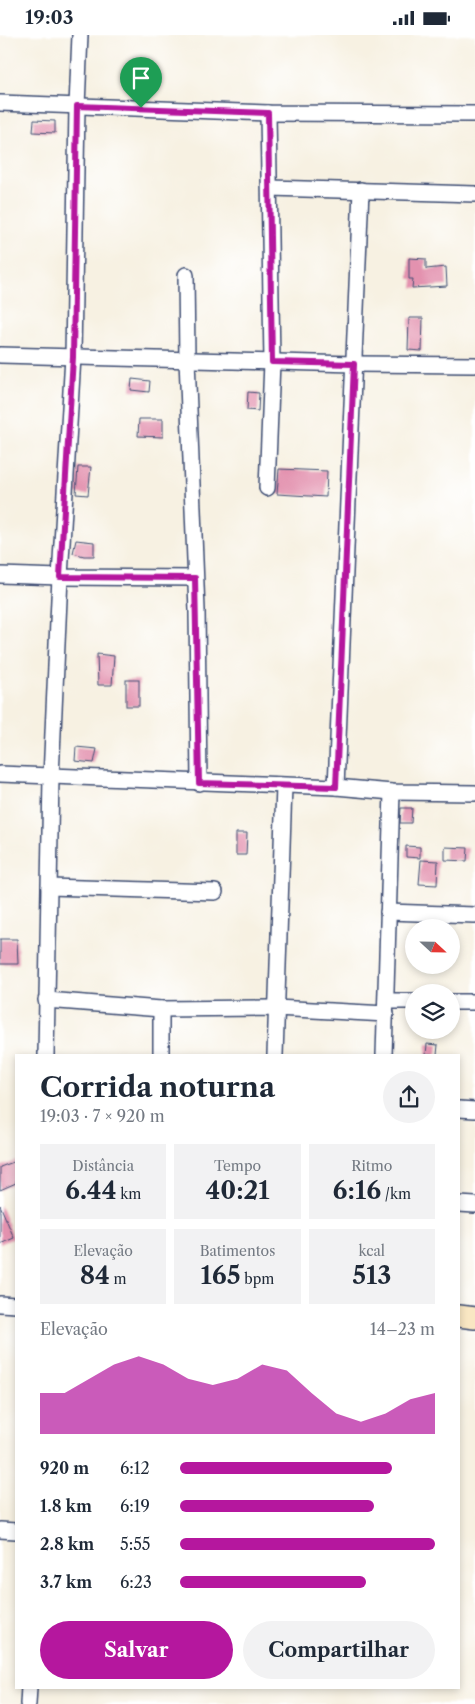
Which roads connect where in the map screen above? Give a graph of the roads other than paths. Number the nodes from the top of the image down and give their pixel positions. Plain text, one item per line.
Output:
1 (80, 35) edge
2 (0, 103) edge
3 (77, 106) junction
4 (268, 113) junction
5 (475, 115) edge
6 (270, 188) junction
7 (362, 190) junction
8 (475, 194) edge
9 (186, 275) dead end
10 (0, 355) edge
11 (73, 357) junction
12 (187, 359) junction
13 (272, 362) junction
14 (354, 364) junction
15 (475, 365) edge
16 (267, 488) dead end
17 (0, 575) edge
18 (60, 577) junction
19 (195, 578) junction
20 (0, 774) edge
21 (52, 777) junction
22 (199, 783) junction
23 (284, 786) junction
24 (336, 787) junction
25 (392, 792) junction
26 (475, 793) edge
27 (49, 887) junction
28 (215, 893) dead end
29 (388, 912) junction
30 (475, 915) edge
31 (46, 1000) junction
32 (460, 1001) edge
33 (475, 1002) edge
34 (405, 1003) edge
35 (386, 1007) junction
36 (276, 1008) junction
37 (161, 1009) junction
38 (46, 1054) edge
39 (160, 1054) edge
40 (275, 1054) edge
41 (384, 1054) edge
42 (460, 1109) edge
43 (475, 1110) edge
44 (460, 1204) edge
45 (475, 1205) edge
46 (0, 1304) edge
47 (15, 1305) edge
48 (460, 1316) edge
49 (475, 1318) edge
50 (0, 1530) edge
51 (15, 1531) edge
52 (29, 1689) edge
53 (28, 1704) edge

1 - 3 street
2 - 3 street
3 - 4 street
3 - 11 street
4 - 5 street
4 - 6 street
6 - 7 street
6 - 13 street
7 - 8 street
7 - 14 street
9 - 12 street
10 - 11 street
11 - 12 street
11 - 18 street
12 - 13 street
12 - 19 street
13 - 14 street
13 - 16 street
14 - 15 street
14 - 24 street
17 - 18 street
18 - 19 street
18 - 21 street
19 - 22 street
20 - 21 street
21 - 22 street
21 - 27 street
22 - 23 street
23 - 24 street
23 - 36 street
24 - 25 street
25 - 26 street
25 - 29 street
27 - 28 street
27 - 31 street
29 - 30 street
29 - 35 street
31 - 37 street
31 - 38 street
32 - 33 street
34 - 35 street
35 - 36 street
35 - 41 street
36 - 37 street
36 - 40 street
37 - 39 street
42 - 43 street
44 - 45 street
46 - 47 street
48 - 49 street
50 - 51 street
52 - 53 street

